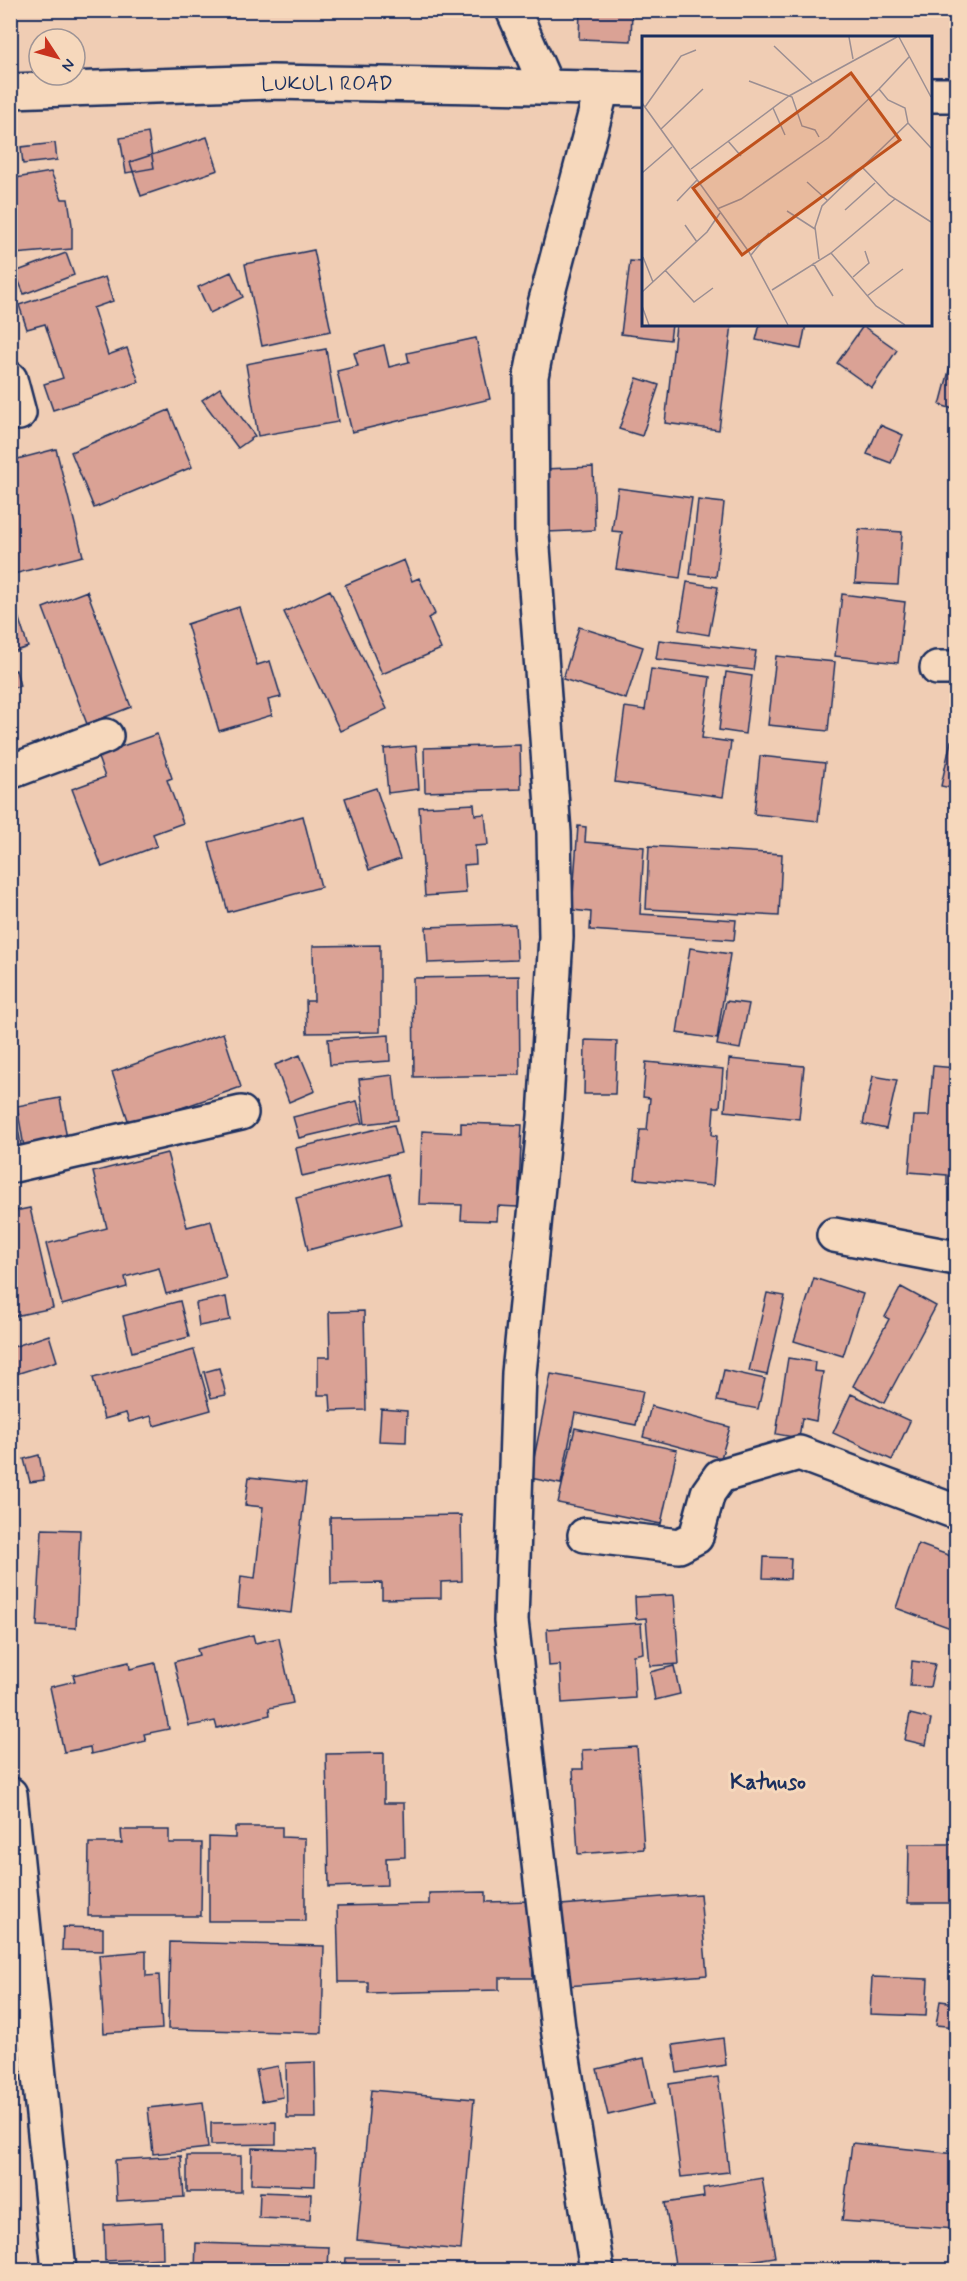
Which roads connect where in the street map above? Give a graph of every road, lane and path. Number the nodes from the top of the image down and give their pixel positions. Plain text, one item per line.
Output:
1 (513, 10) edge
2 (546, 85) junction
3 (602, 88) junction
4 (642, 89) edge
5 (10, 92) edge
6 (931, 95) edge
7 (957, 95) edge
8 (10, 379) edge
9 (19, 412) dead end
10 (106, 736) dead end
11 (10, 772) edge
12 (241, 1113) dead end
13 (10, 1166) edge
14 (834, 1235) dead end
15 (957, 1258) edge
16 (957, 1512) edge
17 (585, 1535) dead end
18 (10, 1794) edge
19 (59, 2271) edge
20 (597, 2271) edge

1 - 2 street
2 - 3 street, LUKULI ROAD
2 - 5 street, LUKULI ROAD
3 - 4 street, LUKULI ROAD
3 - 20 street
6 - 7 street
8 - 9 street
10 - 11 street
12 - 13 street
14 - 15 street
16 - 17 street
18 - 19 street

